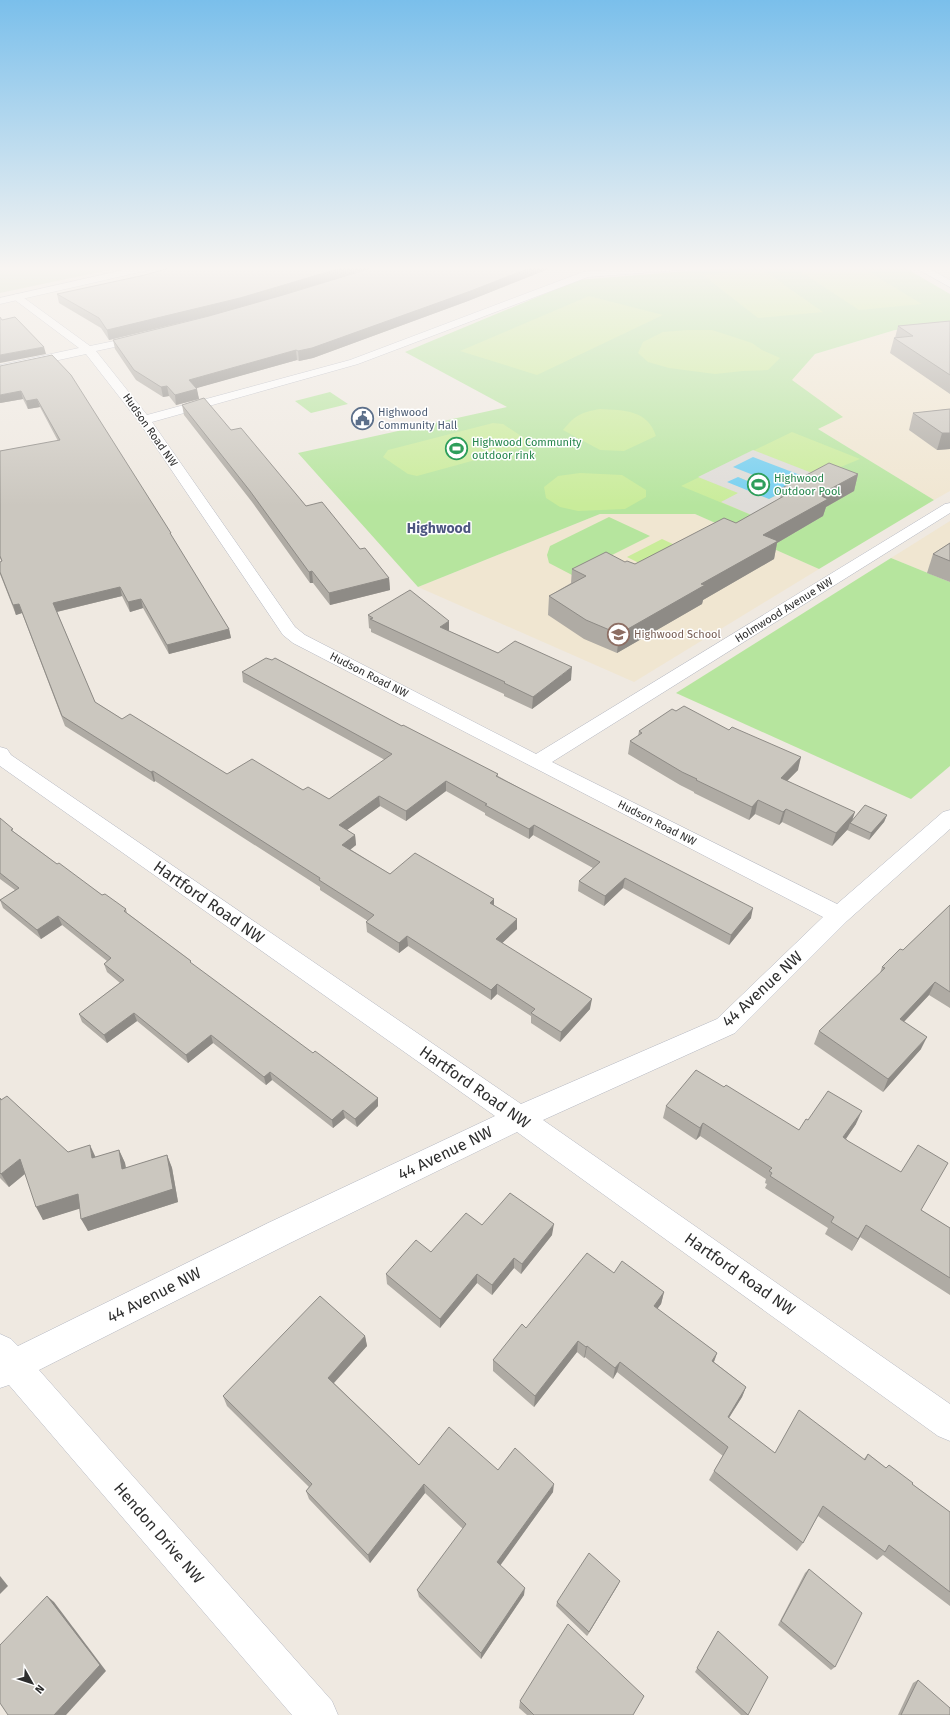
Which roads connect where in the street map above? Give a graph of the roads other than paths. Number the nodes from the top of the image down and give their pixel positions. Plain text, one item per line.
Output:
1 (83, 346) edge
2 (110, 346) edge
3 (394, 346) edge
4 (90, 351) junction
5 (0, 370) edge
6 (144, 420) junction
7 (950, 507) edge
8 (0, 753) edge
9 (536, 762) junction
10 (950, 817) edge
11 (839, 915) junction
12 (519, 1118) junction
13 (4, 1363) edge
14 (950, 1424) edge
15 (318, 1715) edge

1 - 4 street, Hudson Road NW
2 - 4 street
3 - 6 street
4 - 5 street
4 - 6 street, Hudson Road NW
6 - 9 street, Hudson Road NW
7 - 9 street, Holmwood Avenue NW
8 - 12 street, Hartford Road NW
9 - 11 street, Hudson Road NW
10 - 11 street, 44 Avenue NW
11 - 12 street, 44 Avenue NW
12 - 13 street, 44 Avenue NW
12 - 14 street, Hartford Road NW
13 - 15 street, Hendon Drive NW

